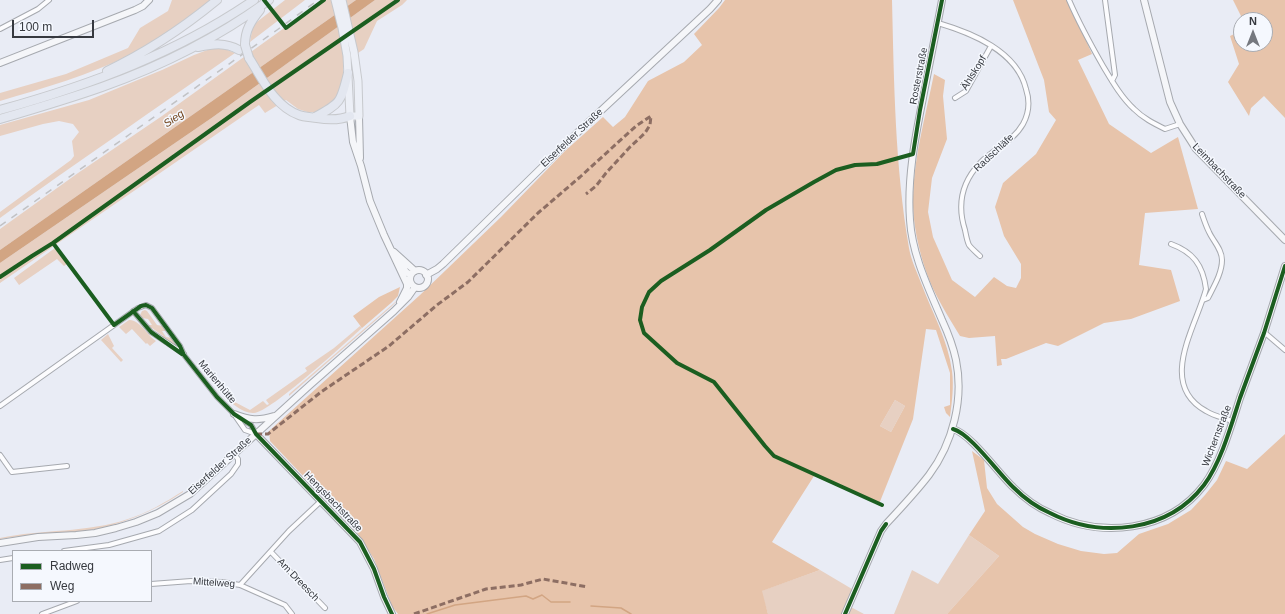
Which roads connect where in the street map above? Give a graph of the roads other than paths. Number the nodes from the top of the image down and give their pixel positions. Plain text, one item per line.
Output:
1 (49, 0) edge
2 (149, 0) edge
3 (217, 0) edge
4 (254, 0) edge
5 (335, 0) edge
6 (342, 0) edge
7 (718, 0) edge
8 (942, 0) edge
9 (1069, 0) edge
10 (1105, 0) edge
11 (1144, 0) edge
12 (267, 2) edge
13 (938, 24) junction
14 (0, 28) edge
15 (991, 46) junction
16 (242, 47) junction
17 (192, 48) junction
18 (0, 64) edge
19 (348, 73) junction
20 (1112, 81) junction
21 (54, 94) junction
22 (955, 98) dead end
23 (0, 110) edge
24 (355, 116) junction
25 (315, 117) junction
26 (0, 119) edge
27 (1180, 124) junction
28 (1202, 214) dead end
29 (1285, 240) edge
30 (1171, 244) dead end
31 (392, 250) junction
32 (980, 256) dead end
33 (1285, 266) edge
34 (413, 273) junction
35 (426, 275) junction
36 (414, 287) junction
37 (1203, 300) junction
38 (134, 311) junction
39 (394, 311) junction
40 (1264, 332) junction
41 (1285, 350) edge
42 (184, 355) junction
43 (0, 406) edge
44 (234, 414) junction
45 (276, 416) junction
46 (1232, 421) junction
47 (953, 428) junction
48 (256, 434) junction
49 (234, 454) junction
50 (0, 455) edge
51 (67, 466) dead end
52 (321, 501) junction
53 (0, 543) edge
54 (77, 550) edge
55 (271, 552) junction
56 (12, 558) edge
57 (0, 560) edge
58 (152, 584) edge
59 (240, 585) junction
60 (74, 602) edge
61 (325, 608) dead end
62 (42, 614) edge
63 (292, 614) edge
64 (392, 614) edge
65 (845, 614) edge

1 - 14 street
2 - 18 street
3 - 21 highway
4 - 21 highway
5 - 19 main road
6 - 24 main road
7 - 35 street, Eiserfelder Straße
8 - 13 street, Rosterstraße
9 - 20 street
10 - 20 street
11 - 27 street, Leimbachstraße
12 - 16 highway
12 - 17 highway
13 - 15 street, Radschläfe
13 - 47 street, Rosterstraße
15 - 22 street, Ählskopf
15 - 32 street, Radschläfe
16 - 17 highway
16 - 25 highway
17 - 26 highway
19 - 24 main road
19 - 25 highway
20 - 27 street
21 - 23 highway
24 - 25 highway
24 - 31 street
27 - 29 street, Leimbachstraße
28 - 37 street
30 - 37 street
31 - 34 street
31 - 39 street
33 - 40 street, Wichernstraße
34 - 35 street
34 - 36 street
35 - 36 street, Eiserfelder Straße
36 - 39 street, Eiserfelder Straße
37 - 46 street
38 - 42 street, Marienhütte
38 - 42 street, Marienhütte
38 - 43 street, Marienhütte
39 - 45 street, Eiserfelder Straße
40 - 41 street
40 - 46 street, Wichernstraße
42 - 44 street, Marienhütte
44 - 45 street
44 - 48 street, Marienhütte
44 - 48 street, Marienhütte
45 - 48 street, Eiserfelder Straße
46 - 47 street, Wichernstraße
47 - 65 street
48 - 49 street, Eiserfelder Straße
48 - 52 street, Hengsbachstraße
49 - 53 street, Eiserfelder Straße
49 - 54 street
50 - 51 street
52 - 55 street, Am Dreesch
52 - 64 street, Hengsbachstraße
55 - 59 street, Am Dreesch
55 - 61 street, Am Dreesch
56 - 57 street
58 - 59 street, Mittelweg
59 - 63 street, Mittelweg
60 - 62 street

